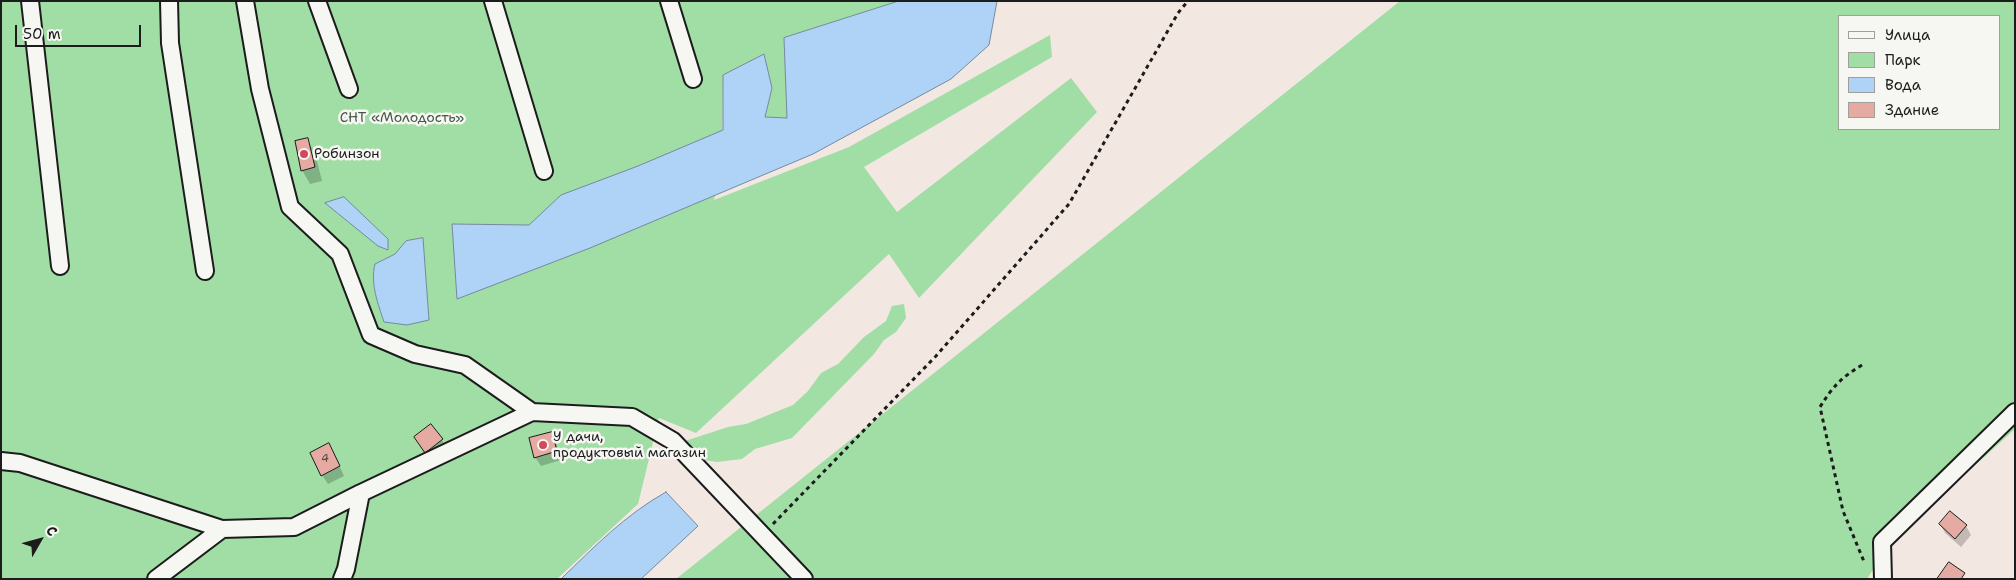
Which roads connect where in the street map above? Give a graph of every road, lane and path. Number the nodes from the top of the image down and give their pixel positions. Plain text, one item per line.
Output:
1 (30, 1) edge
2 (169, 1) edge
3 (245, 1) edge
4 (317, 1) edge
5 (493, 1) edge
6 (669, 1) edge
7 (1188, 1) edge
8 (694, 79) dead end
9 (349, 89) dead end
10 (544, 170) dead end
11 (60, 266) dead end
12 (205, 271) dead end
13 (1862, 365) dead end
14 (532, 412) junction
15 (2015, 412) edge
16 (1, 461) edge
17 (361, 493) junction
18 (222, 529) junction
19 (762, 535) junction
20 (1866, 566) dead end
21 (156, 579) edge
22 (342, 579) edge
23 (804, 579) edge
24 (1883, 579) edge

1 - 11 street
2 - 12 street
3 - 14 street
4 - 9 street
5 - 10 street
6 - 8 street
7 - 19 path
13 - 20 path
14 - 17 street
14 - 19 street
15 - 24 street
16 - 18 street
17 - 18 street
17 - 22 street
18 - 21 street
19 - 23 street

